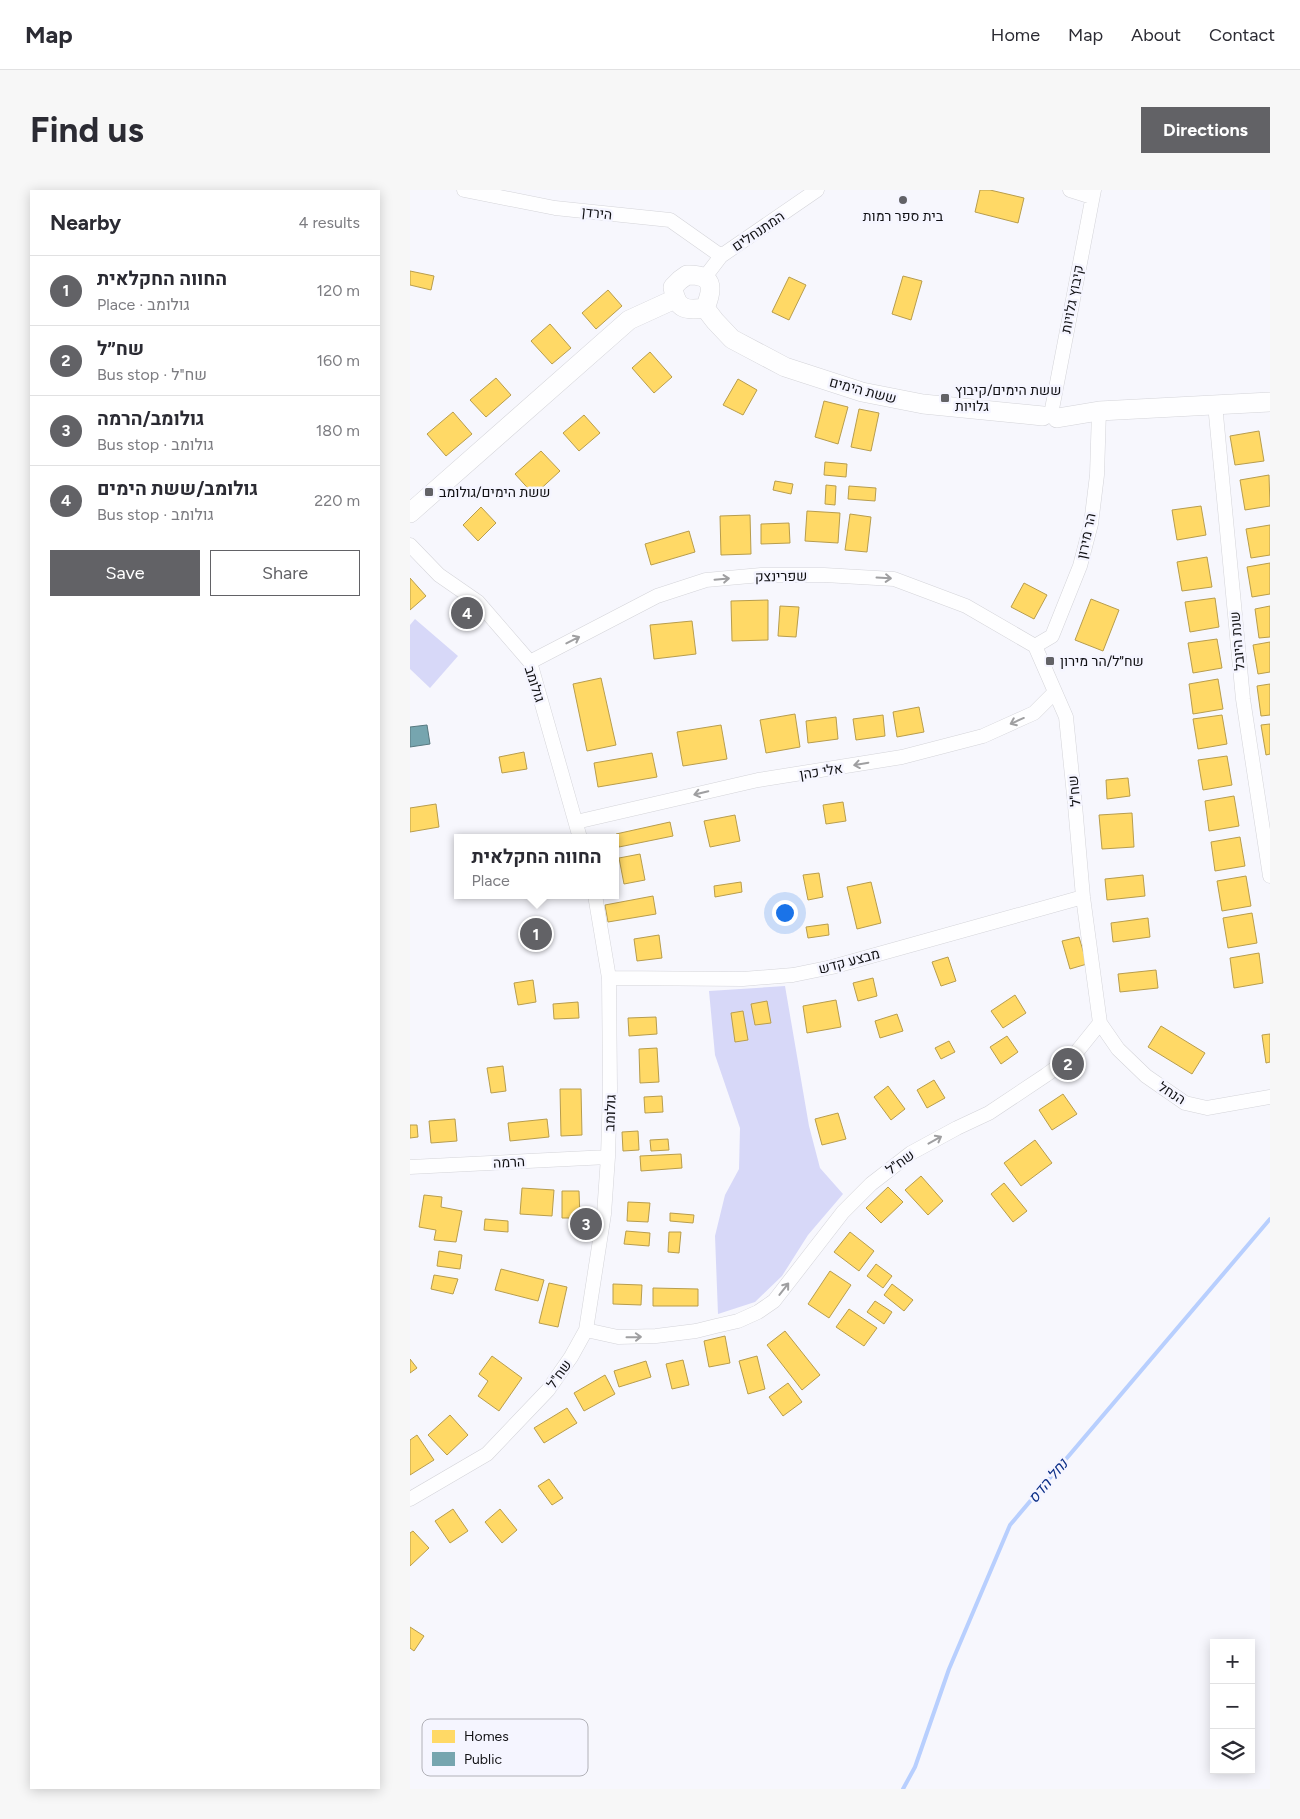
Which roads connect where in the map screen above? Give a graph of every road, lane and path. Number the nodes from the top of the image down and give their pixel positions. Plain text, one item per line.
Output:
1 (464, 190) edge
2 (817, 190) edge
3 (1070, 190) edge
4 (1093, 193) edge
5 (721, 256) junction
6 (705, 277) junction
7 (675, 299) junction
8 (705, 308) junction
9 (1270, 402) edge
10 (1215, 404) junction
11 (1099, 411) junction
12 (1051, 414) junction
13 (410, 513) edge
14 (410, 545) edge
15 (1035, 646) junction
16 (530, 662) junction
17 (1055, 692) junction
18 (576, 822) junction
19 (579, 834) edge
20 (1270, 876) edge
21 (1083, 897) junction
22 (595, 899) edge
23 (609, 978) junction
24 (1100, 1023) junction
25 (1270, 1097) edge
26 (608, 1157) junction
27 (410, 1167) edge
28 (586, 1330) junction
29 (410, 1499) edge

1 - 5 street, הירדן
2 - 5 street, המתנחלים
3 - 4 street
4 - 12 street, קיבוץ גלויות
5 - 6 street, המתנחלים
6 - 7 street
6 - 8 street
7 - 8 street
7 - 13 street
8 - 12 street, ששת הימים
9 - 10 street, ששת הימים
10 - 11 street, ששת הימים
10 - 20 street, שנת היובל
11 - 12 street, ששת הימים
11 - 15 street, הר מירון
14 - 16 street, גולומב
16 -> 15 street, שפרינצק
15 - 17 street, שח"ל
16 - 18 street, גולומב
17 -> 18 street, אלי כהן
17 - 21 street, שח"ל
18 - 19 street, גולומב
21 - 23 street, מבצע קדש
21 - 24 street, שח"ל
22 - 23 street, גולומב
23 - 26 street, גולומב
24 - 25 street, הנחל
28 -> 24 street, שח"ל
26 - 27 street, הרמה
26 - 28 street, גולומב
28 - 29 street, שח"ל

